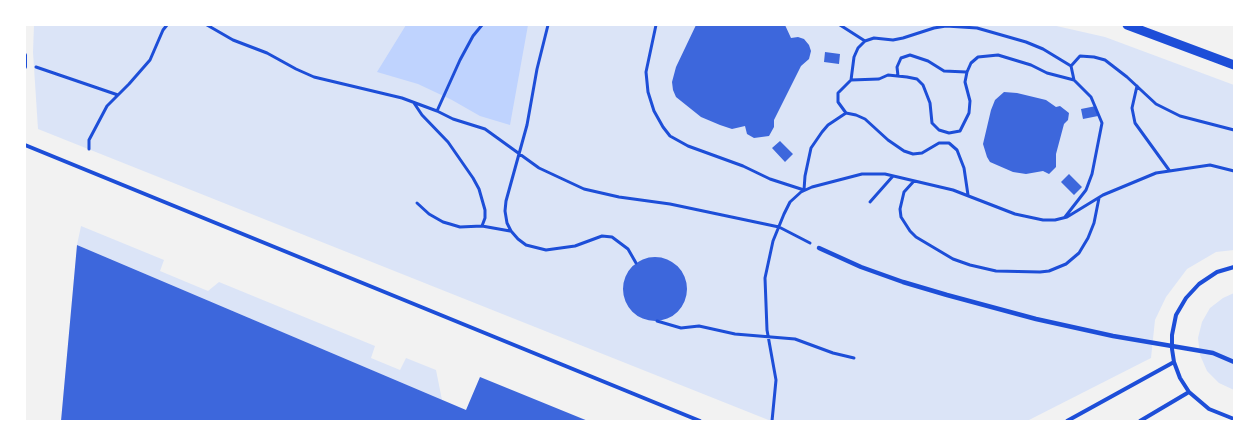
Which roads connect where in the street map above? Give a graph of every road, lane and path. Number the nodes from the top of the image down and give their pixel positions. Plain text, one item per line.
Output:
1 (167, 25) edge
2 (206, 25) edge
3 (482, 25) edge
4 (548, 25) edge
5 (656, 25) edge
6 (840, 25) edge
7 (1128, 25) edge
8 (865, 41) junction
9 (25, 56) edge
10 (1234, 65) edge
11 (34, 66) dead end
12 (1071, 66) junction
13 (25, 67) edge
14 (967, 72) junction
15 (898, 76) junction
16 (851, 80) junction
17 (1074, 80) junction
18 (1137, 86) junction
19 (118, 96) junction
20 (414, 102) junction
21 (436, 111) junction
22 (846, 113) junction
23 (1234, 130) edge
24 (25, 145) edge
25 (89, 149) dead end
26 (1170, 170) junction
27 (1234, 171) edge
28 (893, 176) junction
29 (914, 181) junction
30 (804, 190) junction
31 (968, 195) junction
32 (1099, 197) junction
33 (870, 202) dead end
34 (417, 203) dead end
35 (1064, 218) junction
36 (482, 226) junction
37 (779, 227) junction
38 (511, 231) junction
39 (819, 248) joint
40 (636, 263) dead end
41 (1234, 267) edge
42 (657, 321) dead end
43 (769, 337) junction
44 (854, 358) dead end
45 (1174, 362) junction
46 (1234, 362) edge
47 (1189, 392) junction
48 (1234, 419) edge
49 (700, 421) edge
50 (772, 421) edge
51 (1067, 421) edge
52 (1140, 421) edge

1 - 19 path
2 - 20 path
3 - 21 path
4 - 38 path
5 - 30 path
6 - 8 path
7 - 10 street
8 - 12 path
8 - 16 path
9 - 13 lane
11 - 19 path
12 - 17 path
12 - 18 path
14 - 15 path
14 - 15 path
14 - 17 path
15 - 16 path
16 - 22 path
17 - 35 path
18 - 23 path
18 - 26 path
19 - 25 path
20 - 21 path
20 - 36 path
21 - 37 path
22 - 30 path
22 - 31 path
24 - 49 lane
26 - 27 path
26 - 32 path
28 - 29 path
28 - 30 path
28 - 33 path
29 - 31 path
29 - 32 path
30 - 37 path
31 - 35 path
32 - 35 path
34 - 36 path
36 - 38 path
37 - 39 path
37 - 43 path
38 - 40 path
39 - 46 street
41 - 45 lane
42 - 43 path
43 - 44 path
43 - 50 path
45 - 47 lane
45 - 51 lane
47 - 48 lane
47 - 52 lane

